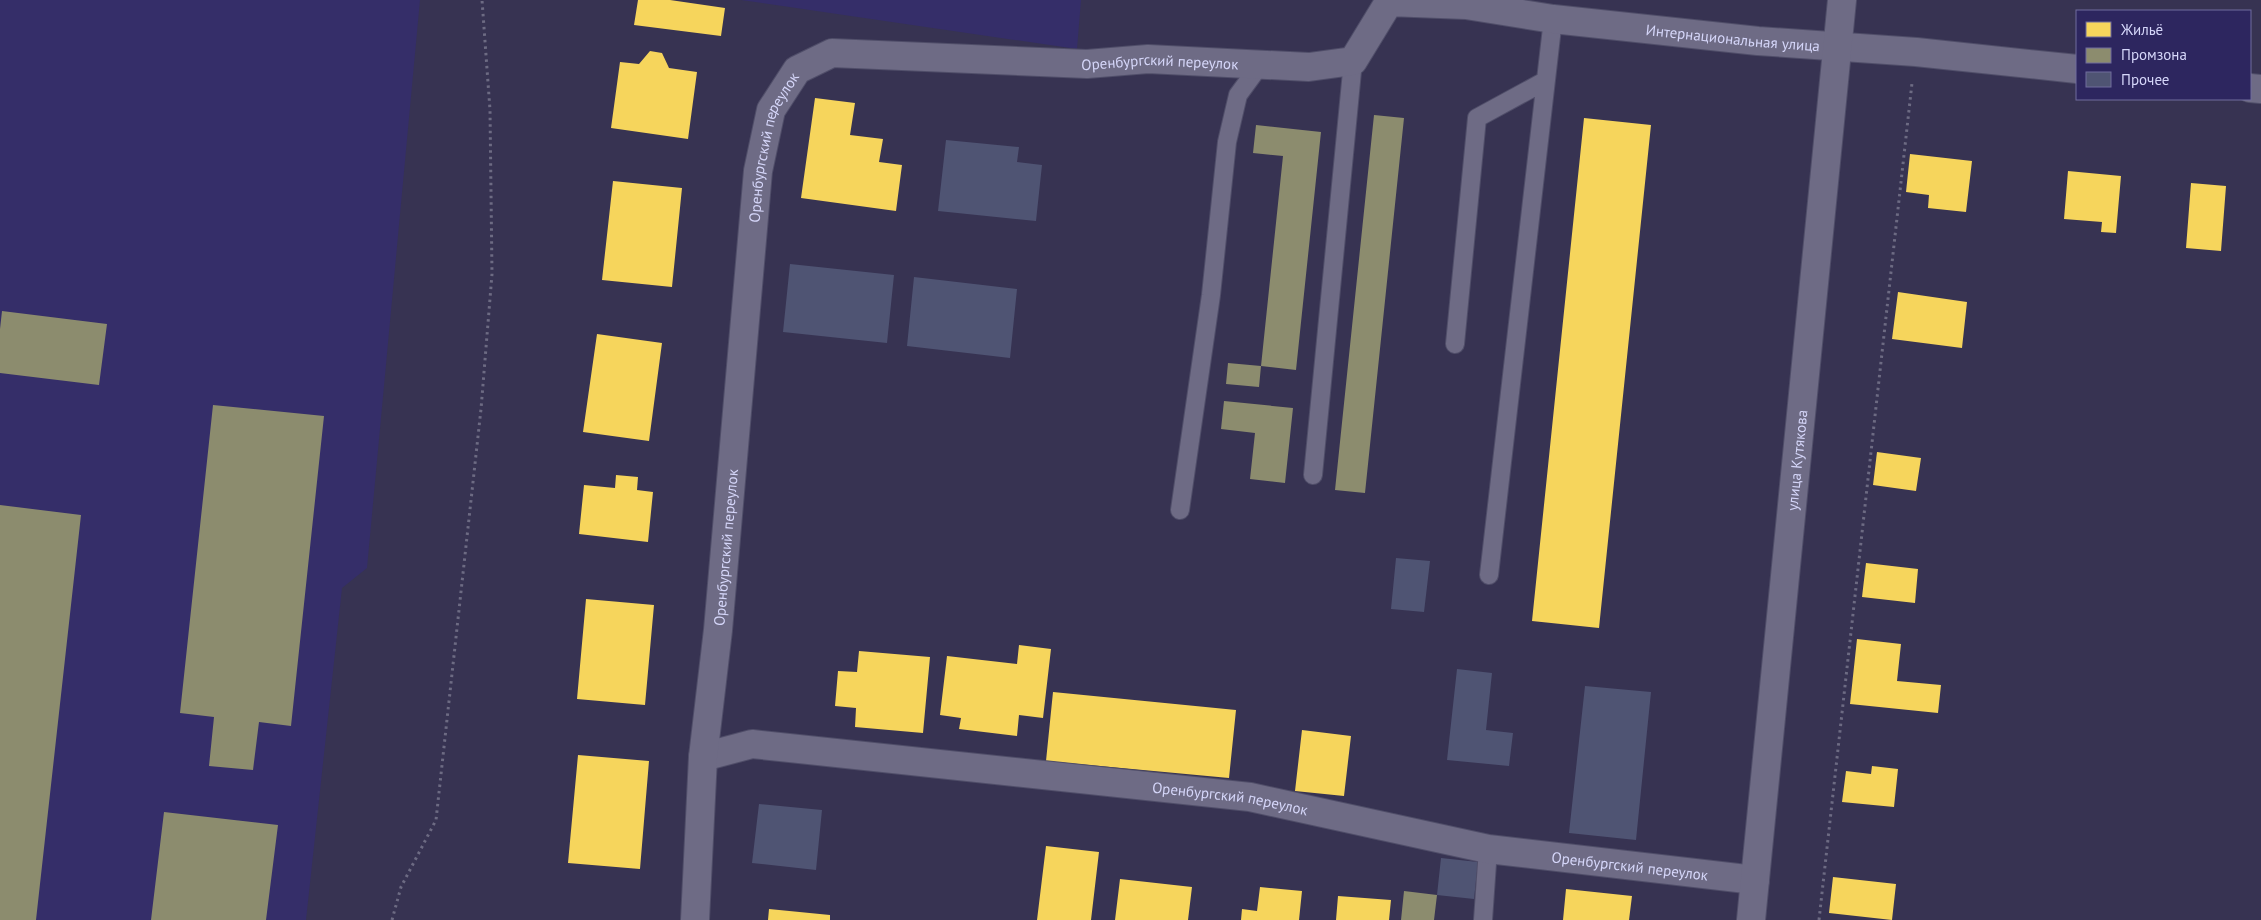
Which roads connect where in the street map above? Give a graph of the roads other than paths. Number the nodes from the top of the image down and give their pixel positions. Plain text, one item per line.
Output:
1 (1842, 0) edge
2 (1382, 1) edge
3 (1553, 18) junction
4 (1836, 45) junction
5 (1353, 62) junction
6 (1260, 65) junction
7 (2076, 69) edge
8 (1545, 81) junction
9 (1455, 344) dead end
10 (1313, 475) dead end
11 (1180, 510) dead end
12 (1489, 575) dead end
13 (703, 757) junction
14 (1488, 849) junction
15 (1755, 880) junction
16 (695, 920) edge
17 (1483, 920) edge
18 (1751, 920) edge

1 - 4 street, улица Кутякова
2 - 3 street, Интернациональная улица
2 - 5 street
3 - 4 street, Интернациональная улица
3 - 8 lane
4 - 7 street, Интернациональная улица
4 - 15 street, улица Кутякова
5 - 6 street, Оренбургский переулок
5 - 10 lane
6 - 11 lane
6 - 13 street, Оренбургский переулок
8 - 9 lane
8 - 12 lane
13 - 14 street, Оренбургский переулок
13 - 16 street, Оренбургский переулок
14 - 15 street, Оренбургский переулок
14 - 17 lane
15 - 18 street, улица Кутякова

